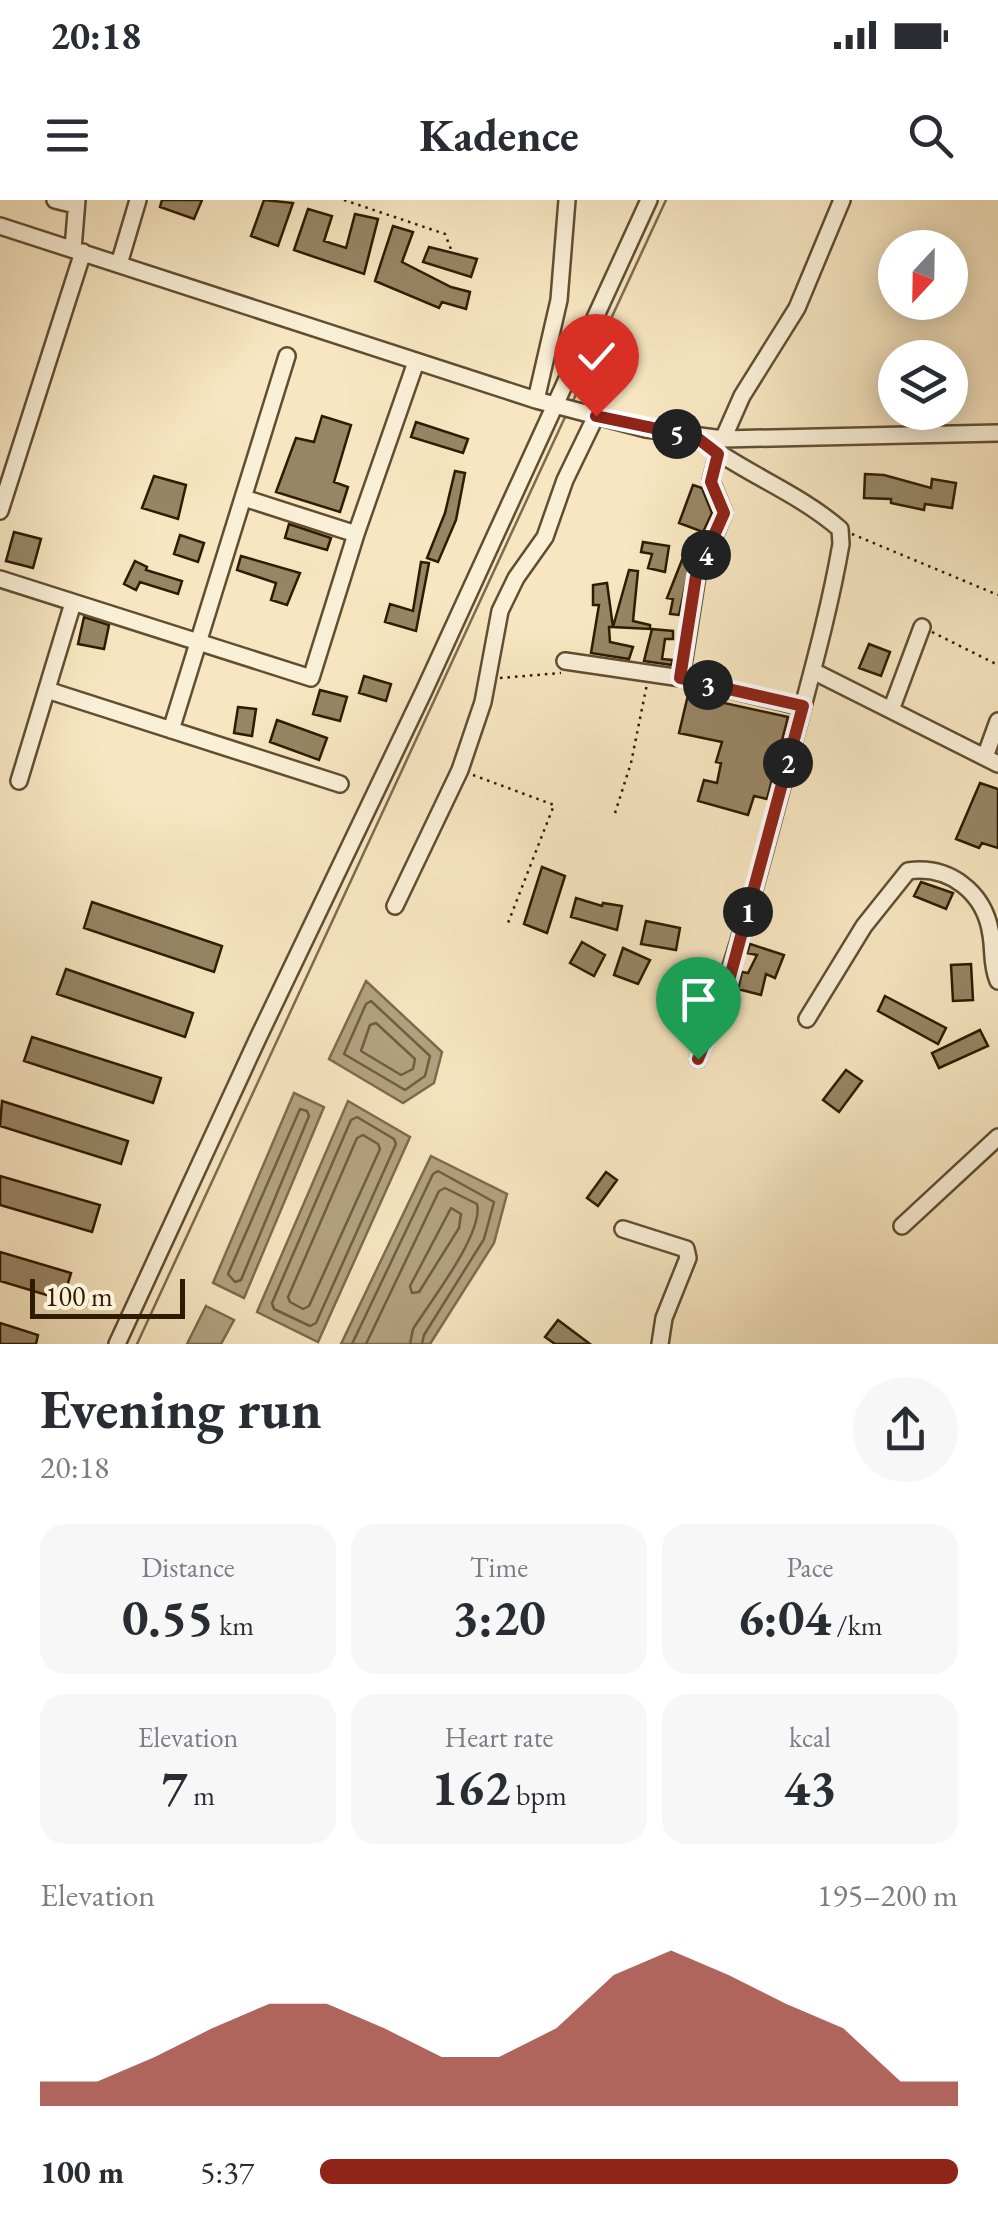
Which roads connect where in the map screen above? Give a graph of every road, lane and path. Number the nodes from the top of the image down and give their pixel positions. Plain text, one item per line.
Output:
1 (55, 200) edge
2 (138, 200) edge
3 (344, 200) edge
4 (567, 200) edge
5 (649, 200) edge
6 (842, 200) edge
7 (76, 203) edge
8 (0, 226) edge
9 (78, 251) junction
10 (452, 252) dead end
11 (119, 264) junction
12 (287, 356) dead end
13 (416, 362) junction
14 (536, 400) junction
15 (554, 406) junction
16 (596, 416) junction
17 (998, 433) edge
18 (720, 447) junction
19 (244, 498) junction
20 (0, 511) edge
21 (840, 529) junction
22 (356, 534) junction
23 (0, 579) edge
24 (998, 595) edge
25 (73, 603) junction
26 (922, 627) joint
27 (200, 643) junction
28 (564, 660) joint
29 (998, 664) edge
30 (813, 670) junction
31 (649, 672) junction
32 (488, 678) junction
33 (680, 678) junction
34 (47, 690) junction
35 (803, 706) junction
36 (891, 710) junction
37 (998, 721) edge
38 (171, 730) junction
39 (992, 761) edge
40 (460, 770) junction
41 (20, 781) dead end
42 (340, 784) dead end
43 (615, 812) dead end
44 (395, 906) dead end
45 (508, 924) dead end
46 (998, 981) edge
47 (807, 1019) dead end
48 (698, 1059) dead end
49 (998, 1136) edge
50 (902, 1226) dead end
51 (623, 1229) dead end
52 (117, 1344) edge
53 (660, 1344) edge

1 - 7 street
2 - 11 street
3 - 10 path
4 - 14 street
5 - 15 street
6 - 18 street
7 - 9 street
8 - 9 street
9 - 11 street
9 - 20 street
11 - 13 street
12 - 19 street
13 - 14 street
13 - 22 street
14 - 15 street
15 - 16 street
15 - 52 street
16 - 18 street
16 - 32 street
17 - 18 street
18 - 21 street
18 - 33 street
19 - 22 street
19 - 27 street
21 - 24 path
21 - 30 street
22 - 27 street
23 - 25 street
25 - 27 street
25 - 34 street
26 - 29 path
26 - 36 street
27 - 38 street
28 - 31 street
28 - 32 path
30 - 35 street
30 - 36 street
31 - 33 street
31 - 43 path
32 - 40 street
33 - 35 street
34 - 38 street
34 - 41 street
35 - 48 street
36 - 39 street
37 - 39 street
38 - 42 street
40 - 44 street
40 - 45 path
46 - 47 street
49 - 50 street
51 - 53 street

